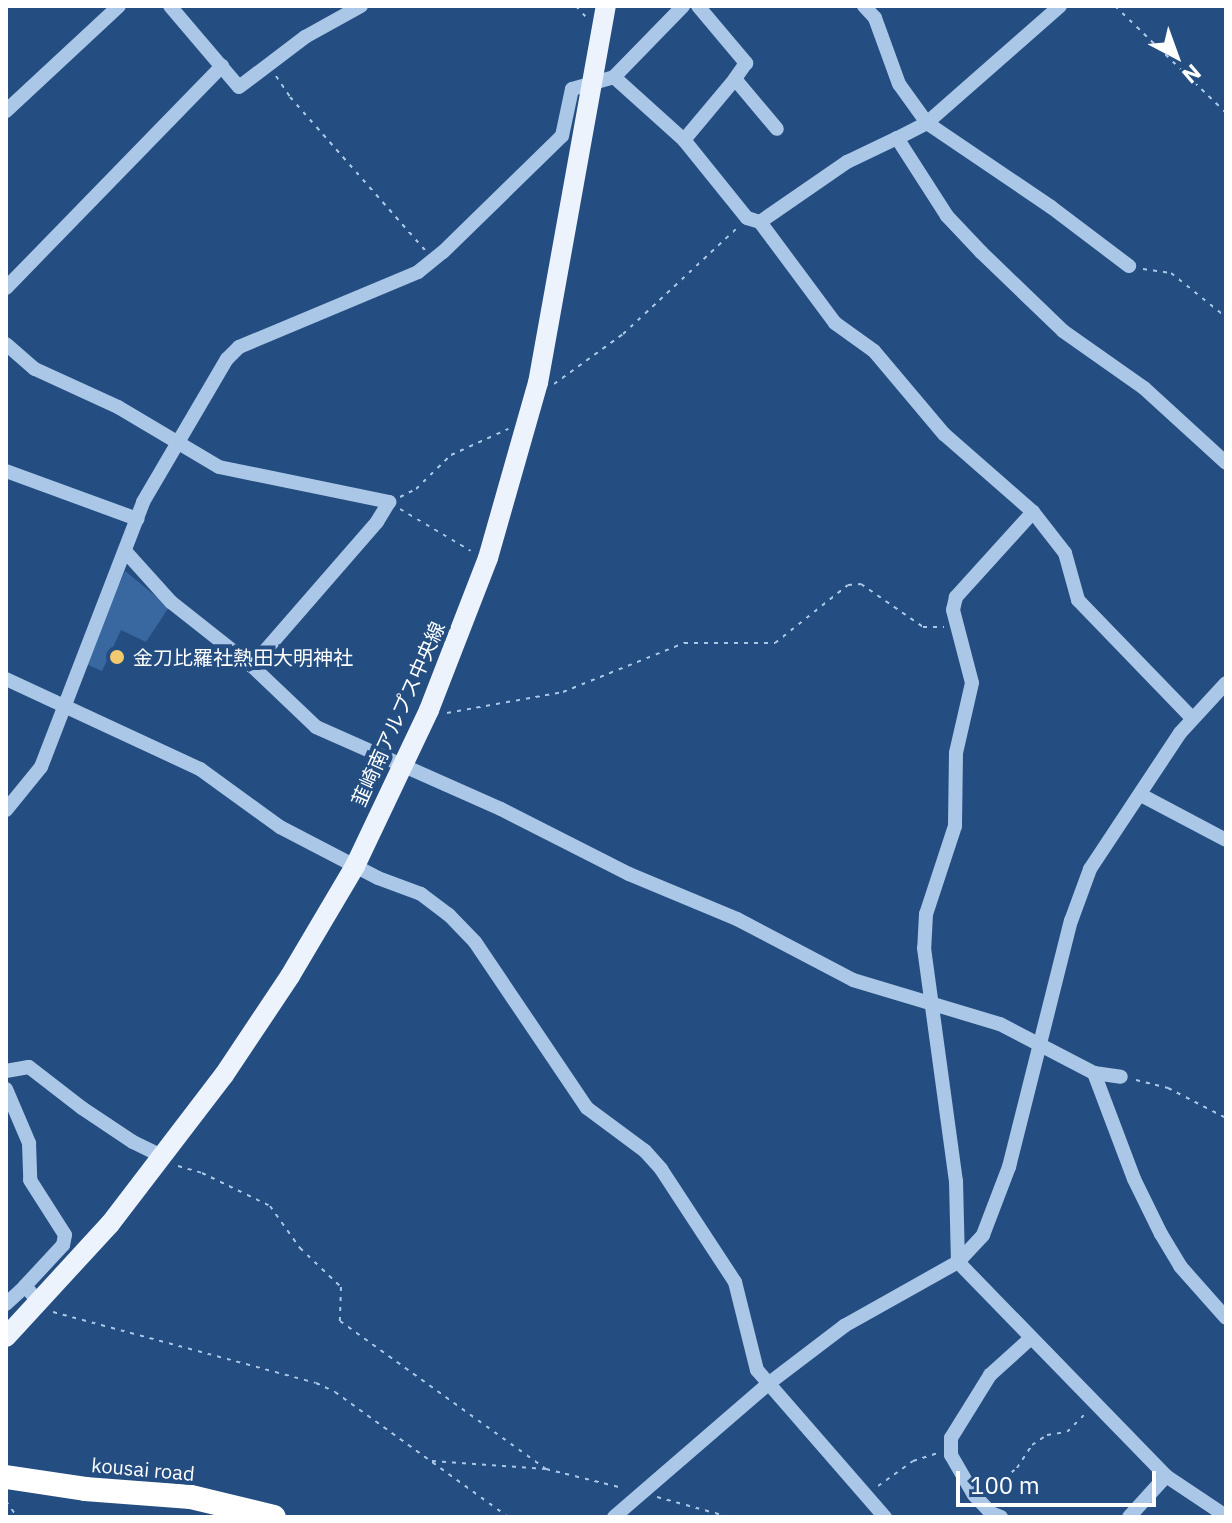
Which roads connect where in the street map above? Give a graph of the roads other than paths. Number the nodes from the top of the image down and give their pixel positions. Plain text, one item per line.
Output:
1 (170, 6) edge
2 (361, 6) edge
3 (606, 6) edge
4 (683, 6) edge
5 (698, 6) edge
6 (864, 6) edge
7 (1060, 6) edge
8 (113, 8) edge
9 (222, 66) junction
10 (604, 79) junction
11 (735, 79) junction
12 (6, 111) edge
13 (927, 123) junction
14 (777, 129) dead end
15 (897, 138) junction
16 (684, 140) junction
17 (754, 220) junction
18 (1129, 266) road end
19 (6, 288) edge
20 (6, 344) edge
21 (177, 445) junction
22 (1226, 463) edge
23 (6, 471) edge
24 (1033, 512) junction
25 (137, 519) junction
26 (125, 551) junction
27 (252, 666) junction
28 (6, 679) edge
29 (1226, 683) edge
30 (64, 703) junction
31 (1193, 719) junction
32 (405, 765) junction
33 (1141, 795) junction
34 (6, 810) edge
35 (1226, 840) edge
36 (355, 866) junction
37 (934, 1006) junction
38 (1040, 1043) junction
39 (6, 1071) edge
40 (1094, 1073) junction
41 (1121, 1077) road end
42 (6, 1089) edge
43 (164, 1157) junction
44 (958, 1262) junction
45 (25, 1286) junction
46 (39, 1302) junction
47 (6, 1304) edge
48 (1226, 1318) edge
49 (6, 1337) edge
50 (1031, 1338) junction
51 (768, 1384) junction
52 (1166, 1476) junction
53 (6, 1477) edge
54 (871, 1505) edge
55 (1226, 1516) edge
56 (274, 1517) edge
57 (614, 1517) edge
58 (885, 1517) edge
59 (1001, 1517) edge
60 (1129, 1517) edge

1 - 9 street
2 - 9 street
3 - 10 main road, 韮崎南アルプス中央線
4 - 10 street
5 - 11 street
6 - 13 street
7 - 13 street
8 - 12 street
9 - 19 street
10 - 16 street
10 - 21 street
10 - 32 main road, 韮崎南アルプス中央線
11 - 14 street
11 - 16 street
13 - 15 street
13 - 18 street
15 - 17 street
15 - 22 street
16 - 17 street
17 - 24 street
20 - 21 street
21 - 25 street
21 - 27 street
23 - 25 street
24 - 31 street
24 - 37 street
25 - 26 street
26 - 27 street
26 - 30 street
27 - 32 street
28 - 30 street
29 - 31 street
30 - 34 street
30 - 36 street
31 - 33 street
32 - 36 main road, 韮崎南アルプス中央線
32 - 37 street
33 - 35 street
33 - 38 street
36 - 43 main road, 韮崎南アルプス中央線
36 - 51 street
37 - 38 street
37 - 44 street
38 - 40 street
38 - 44 street
39 - 43 street
40 - 41 street
40 - 48 street
42 - 45 street
43 - 46 main road, 韮崎南アルプス中央線
44 - 50 street
44 - 51 street
45 - 46 street
45 - 47 street
46 - 49 main road, 韮崎南アルプス中央線
50 - 52 street
50 - 59 street
51 - 54 street
51 - 57 street
52 - 55 street
52 - 60 street
53 - 56 highway, kousai road
54 - 58 street

